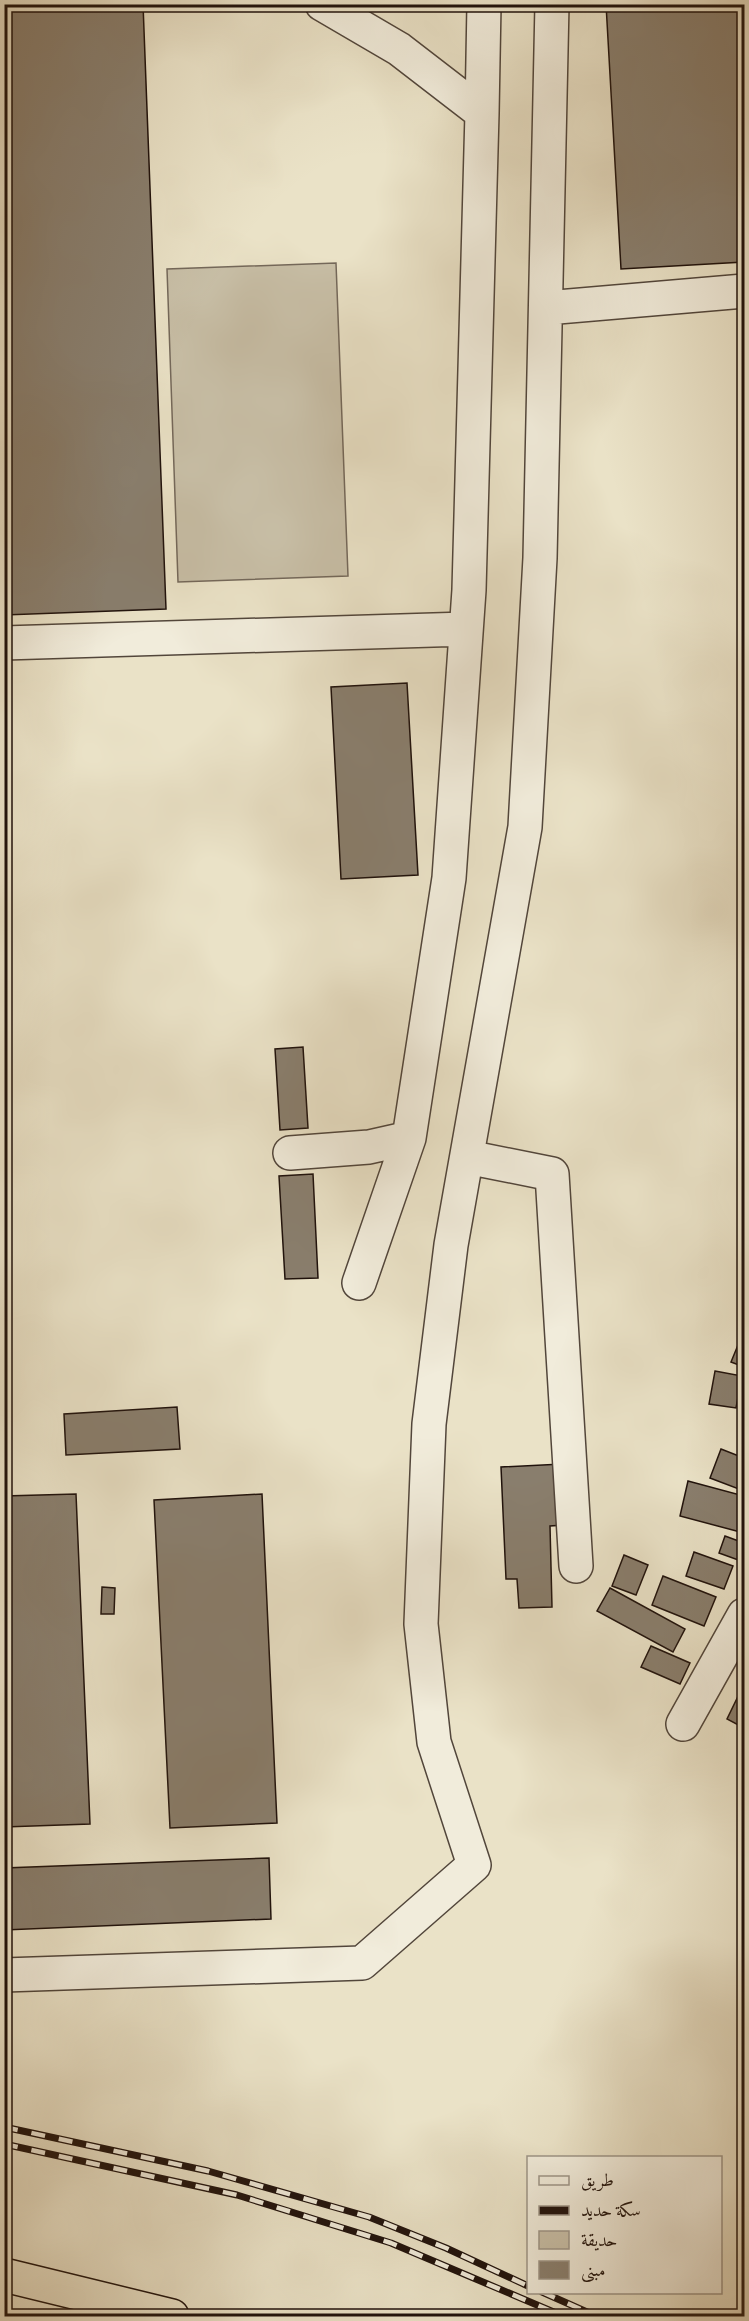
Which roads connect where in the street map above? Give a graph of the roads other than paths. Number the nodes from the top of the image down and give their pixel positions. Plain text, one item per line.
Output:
1 (322, 4) edge
2 (484, 4) edge
3 (552, 4) edge
4 (482, 112) junction
5 (744, 291) edge
6 (546, 308) junction
7 (466, 629) junction
8 (4, 643) edge
9 (409, 1138) junction
10 (290, 1153) dead end
11 (466, 1157) junction
12 (359, 1283) dead end
13 (576, 1566) dead end
14 (744, 1615) edge
15 (683, 1724) dead end
16 (4, 1975) edge
17 (4, 2275) edge
18 (172, 2316) edge

1 - 4 street
2 - 4 street
3 - 6 street
4 - 7 street
5 - 6 street
6 - 11 street
7 - 8 street
7 - 9 street
9 - 10 street
9 - 12 street
11 - 13 street
11 - 16 street
14 - 15 street
17 - 18 highway

